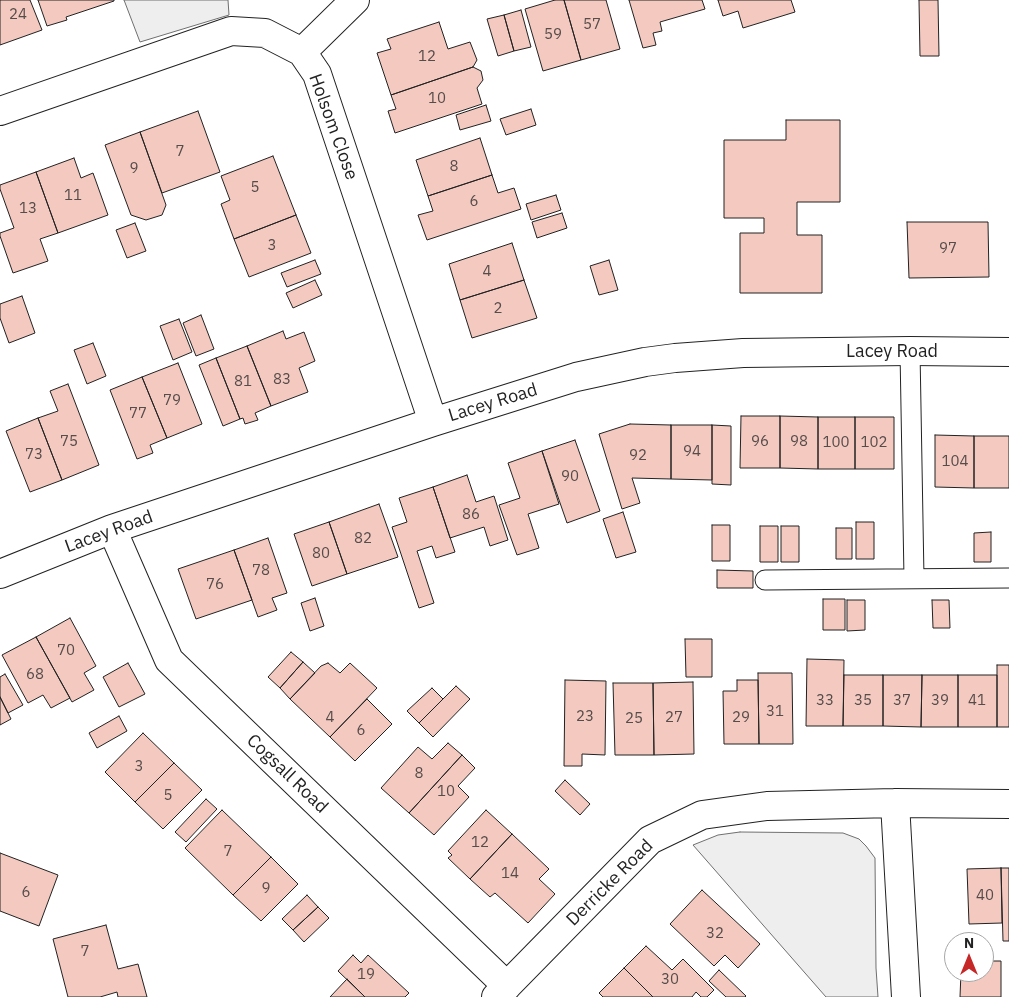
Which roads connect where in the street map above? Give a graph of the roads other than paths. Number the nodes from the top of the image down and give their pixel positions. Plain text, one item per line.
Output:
1 (355, 0) edge
2 (302, 52) junction
3 (0, 111) edge
4 (910, 351) junction
5 (1009, 352) edge
6 (433, 422) junction
7 (112, 529) junction
8 (0, 574) edge
9 (914, 578) junction
10 (1009, 578) edge
11 (765, 580) dead end
12 (895, 803) junction
13 (1009, 804) edge
14 (502, 992) edge
15 (906, 997) edge

1 - 2 street
2 - 3 street, Holsom Close
2 - 6 street, Holsom Close
4 - 5 street, Lacey Road
4 - 6 street, Lacey Road
4 - 9 lane
6 - 7 street, Lacey Road
7 - 8 street, Lacey Road
7 - 14 street, Cogsall Road
9 - 10 lane
9 - 11 lane
12 - 13 street, Derricke Road
12 - 14 street, Derricke Road
12 - 15 street

